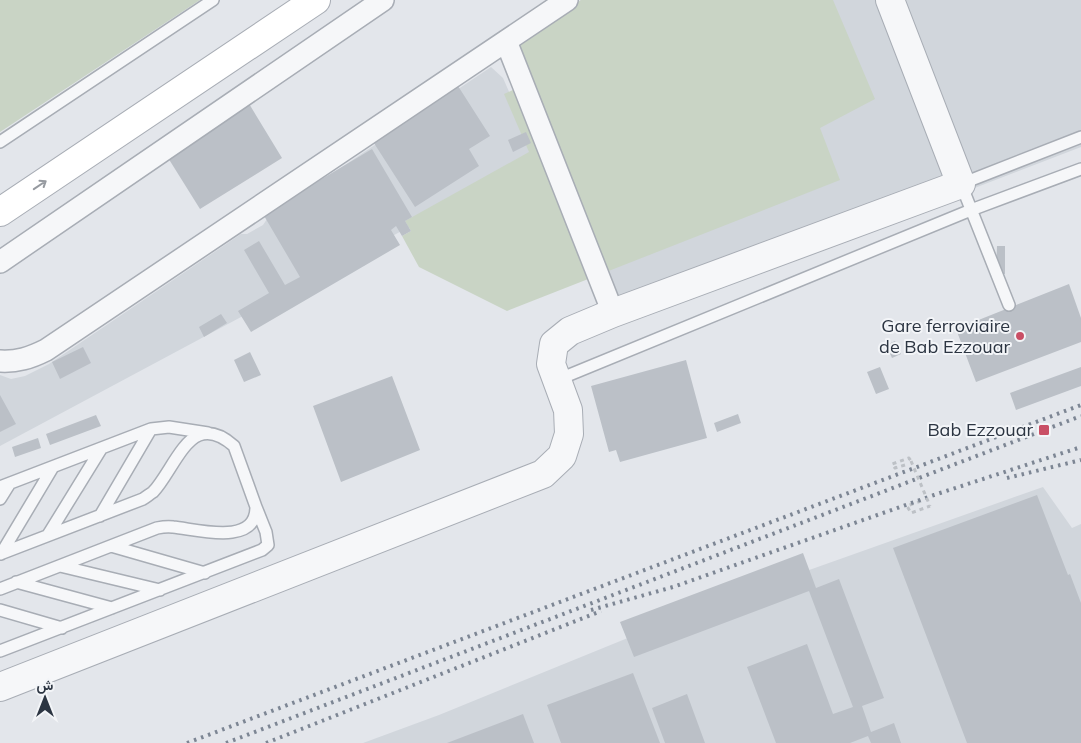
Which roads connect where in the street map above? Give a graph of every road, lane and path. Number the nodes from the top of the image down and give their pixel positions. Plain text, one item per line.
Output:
1 (213, 0) edge
2 (286, 0) edge
3 (316, 0) edge
4 (383, 0) edge
5 (567, 0) edge
6 (890, 0) edge
7 (506, 41) junction
8 (1081, 137) edge
9 (0, 142) edge
10 (1081, 169) edge
11 (961, 184) junction
12 (0, 190) edge
13 (971, 210) junction
14 (0, 212) edge
15 (0, 262) edge
16 (1009, 305) dead end
17 (613, 313) junction
18 (0, 361) edge
19 (557, 380) junction
20 (152, 429) junction
21 (214, 434) junction
22 (101, 448) junction
23 (905, 465) dead end
24 (53, 466) junction
25 (5, 485) edge
26 (0, 499) edge
27 (921, 501) dead end
28 (256, 507) junction
29 (100, 516) junction
30 (48, 536) junction
31 (111, 546) junction
32 (1, 554) edge
33 (60, 566) junction
34 (205, 572) junction
35 (16, 582) junction
36 (0, 589) edge
37 (160, 590) junction
38 (112, 608) junction
39 (0, 610) edge
40 (62, 628) junction
41 (0, 643) edge
42 (12, 647) junction
43 (0, 651) edge
44 (0, 687) edge

1 - 9 lane
2 - 12 main road
14 -> 3 main road
4 - 15 street
5 - 7 street
6 - 11 street
7 - 17 street
7 - 18 street
8 - 11 lane
10 - 13 lane
11 - 13 lane
11 - 17 street
13 - 16 lane
13 - 19 lane
17 - 19 street
19 - 44 street
20 - 21 lane
20 - 22 lane
20 - 29 lane
21 - 28 lane
21 - 29 lane
22 - 24 lane
22 - 30 lane
23 - 27 path, bridge
24 - 25 lane
24 - 32 lane
25 - 26 lane
28 - 31 lane
28 - 34 lane
29 - 30 lane
30 - 32 lane
31 - 33 lane
31 - 34 lane
33 - 35 lane
33 - 37 lane
34 - 37 lane
35 - 36 lane
35 - 38 lane
37 - 38 lane
38 - 40 lane
39 - 40 lane
40 - 42 lane
41 - 42 lane
42 - 43 lane

